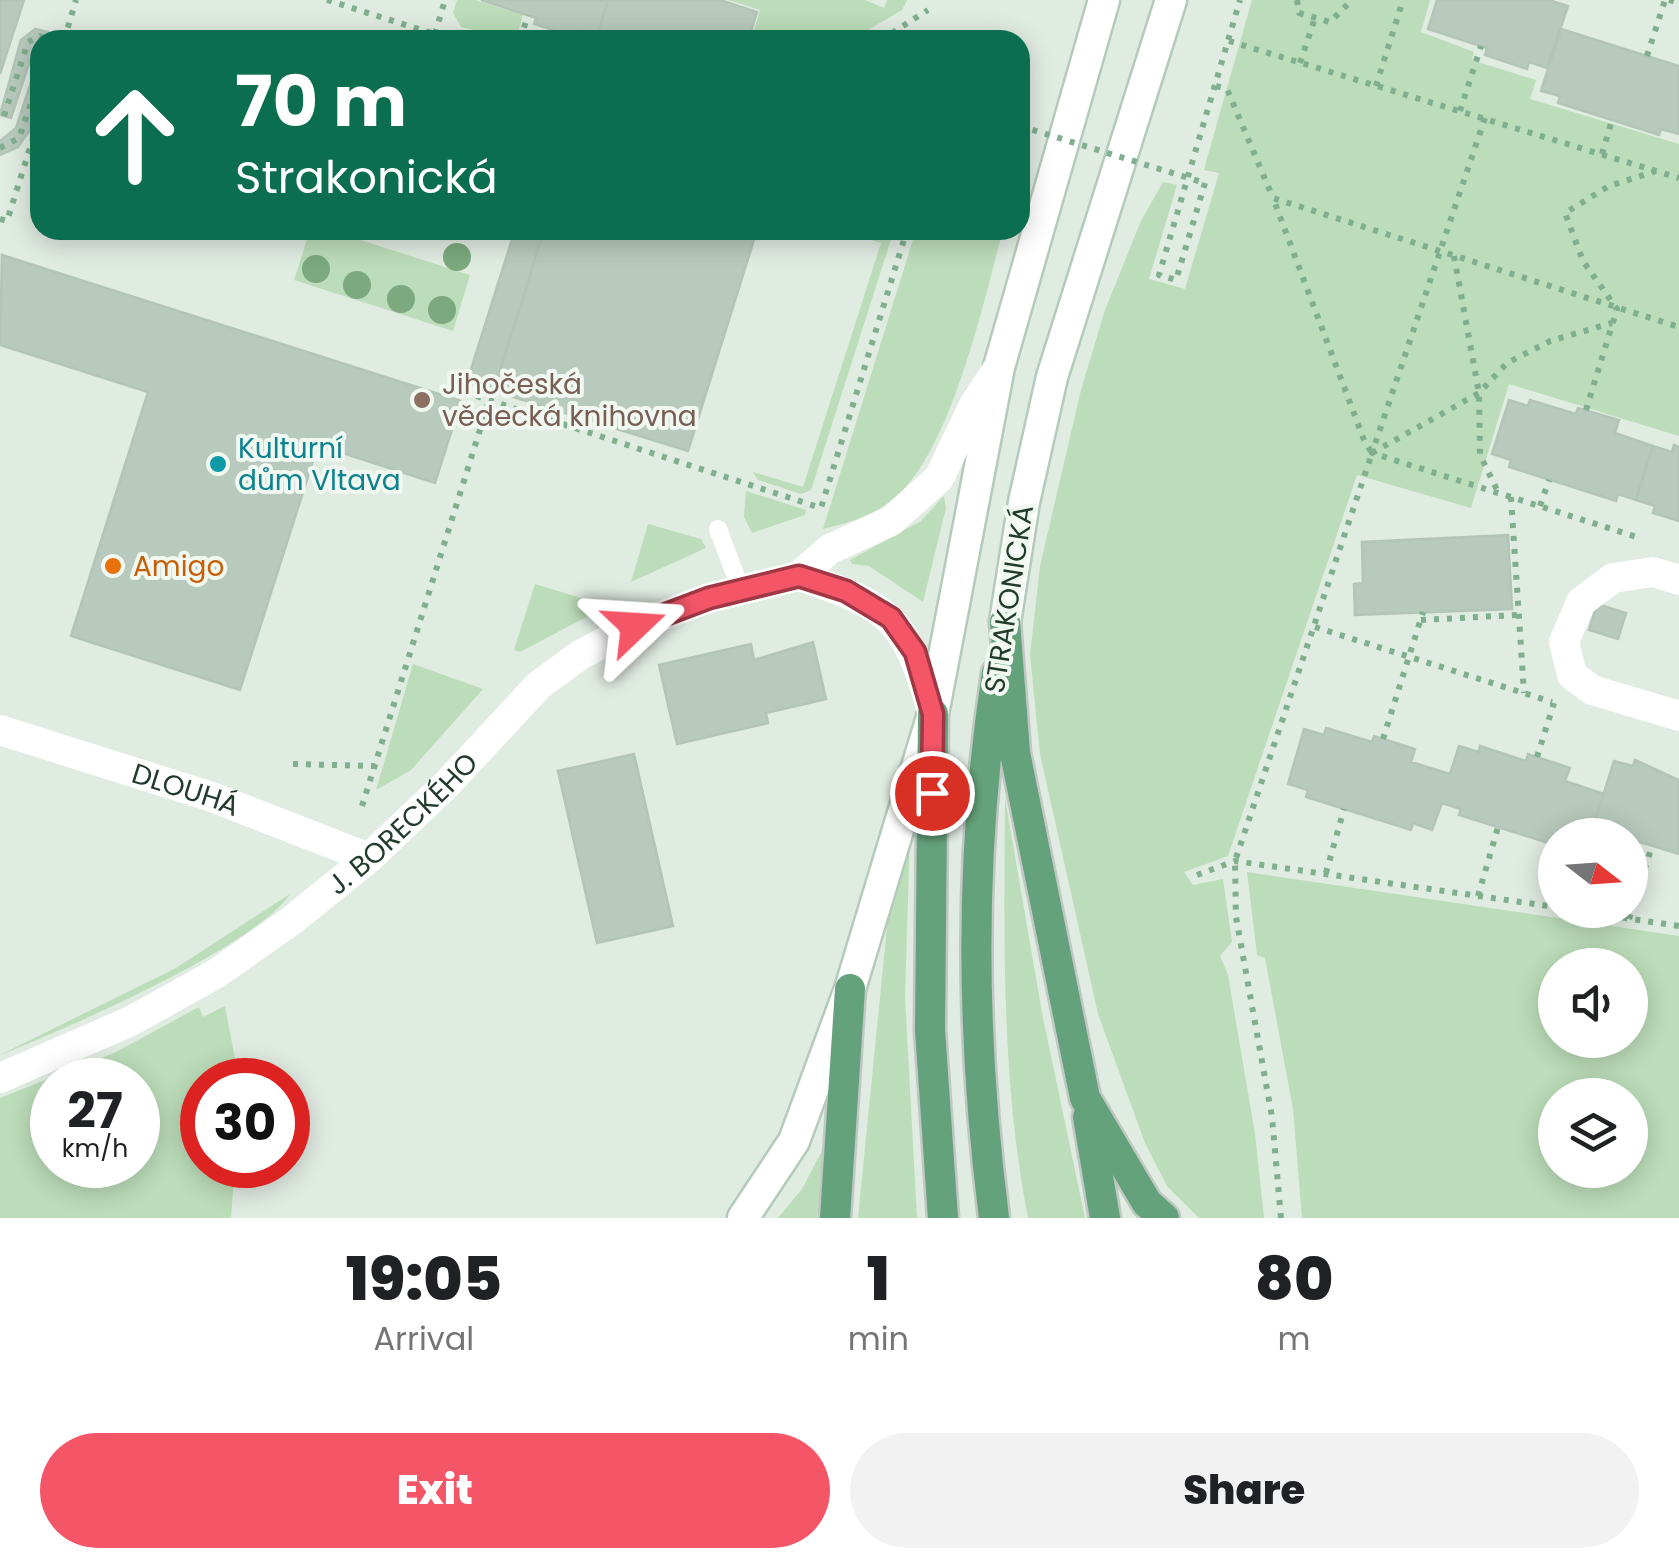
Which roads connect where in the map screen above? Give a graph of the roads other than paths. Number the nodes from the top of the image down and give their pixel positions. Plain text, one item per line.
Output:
1 (1104, 0) edge
2 (1171, 0) edge
3 (999, 367) junction
4 (718, 530) dead end
5 (799, 576) junction
6 (1679, 580) edge
7 (740, 590) junction
8 (1005, 622) junction
9 (933, 714) junction
10 (1679, 716) edge
11 (0, 730) edge
12 (369, 858) junction
13 (850, 989) junction
14 (0, 1078) edge
15 (1085, 1098) junction
16 (743, 1218) edge
17 (835, 1218) edge
18 (943, 1218) edge
19 (994, 1218) edge
20 (1105, 1218) edge
21 (1164, 1218) edge

1 - 3 street, STRAKONICKÁ
2 - 8 street, STRAKONICKÁ
3 - 5 street, J. BORECKÉHO
3 - 9 street, STRAKONICKÁ
4 - 7 lane
5 - 7 street, J. BORECKÉHO
5 - 9 street
6 - 10 street
7 - 12 street, J. BORECKÉHO
8 - 15 main road
8 - 19 main road, STRAKONICKÁ
9 - 13 street
9 - 18 main road, STRAKONICKÁ
11 - 12 street, DLOUHÁ
12 - 14 street, J. BORECKÉHO
13 - 16 street
13 - 17 main road
15 - 20 main road
15 - 21 main road

